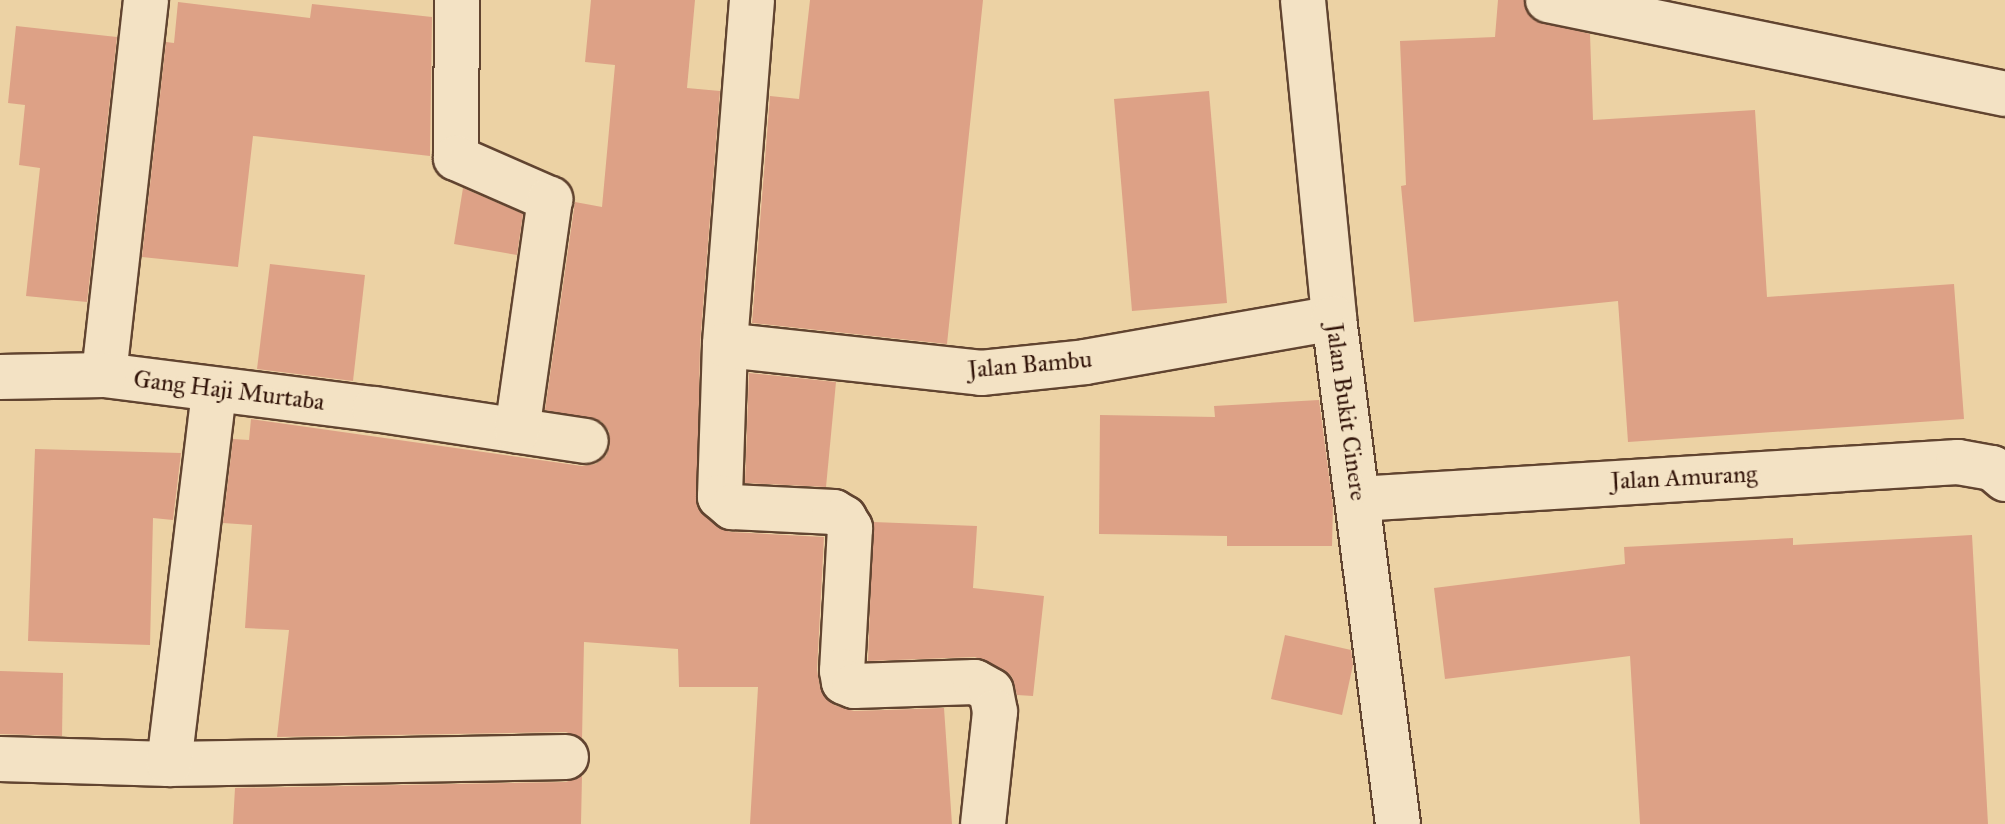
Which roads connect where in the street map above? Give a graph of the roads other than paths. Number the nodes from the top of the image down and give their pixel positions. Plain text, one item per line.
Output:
1 (146, 0) edge
2 (457, 0) edge
3 (752, 0) edge
4 (1303, 0) edge
5 (1548, 0) edge
6 (2005, 94) edge
7 (1334, 318) junction
8 (725, 345) junction
9 (104, 375) junction
10 (0, 377) edge
11 (214, 391) junction
12 (517, 431) junction
13 (586, 441) dead end
14 (2005, 479) edge
15 (1358, 499) junction
16 (566, 757) dead end
17 (0, 759) edge
18 (169, 764) junction
19 (983, 824) edge
20 (1398, 824) edge

1 - 9 street, Gang Haji Murtaba
2 - 12 street
3 - 8 street
4 - 7 street, Jalan Bukit Cinere
5 - 6 street
7 - 8 street, Jalan Bambu
7 - 15 street, Jalan Bukit Cinere
8 - 19 street
9 - 10 street
9 - 11 street, Gang Haji Murtaba
11 - 12 street, Gang Haji Murtaba
11 - 18 street
12 - 13 street, Gang Haji Murtaba
14 - 15 street, Jalan Amurang
15 - 20 street, Jalan Bukit Cinere
16 - 18 street
17 - 18 street

